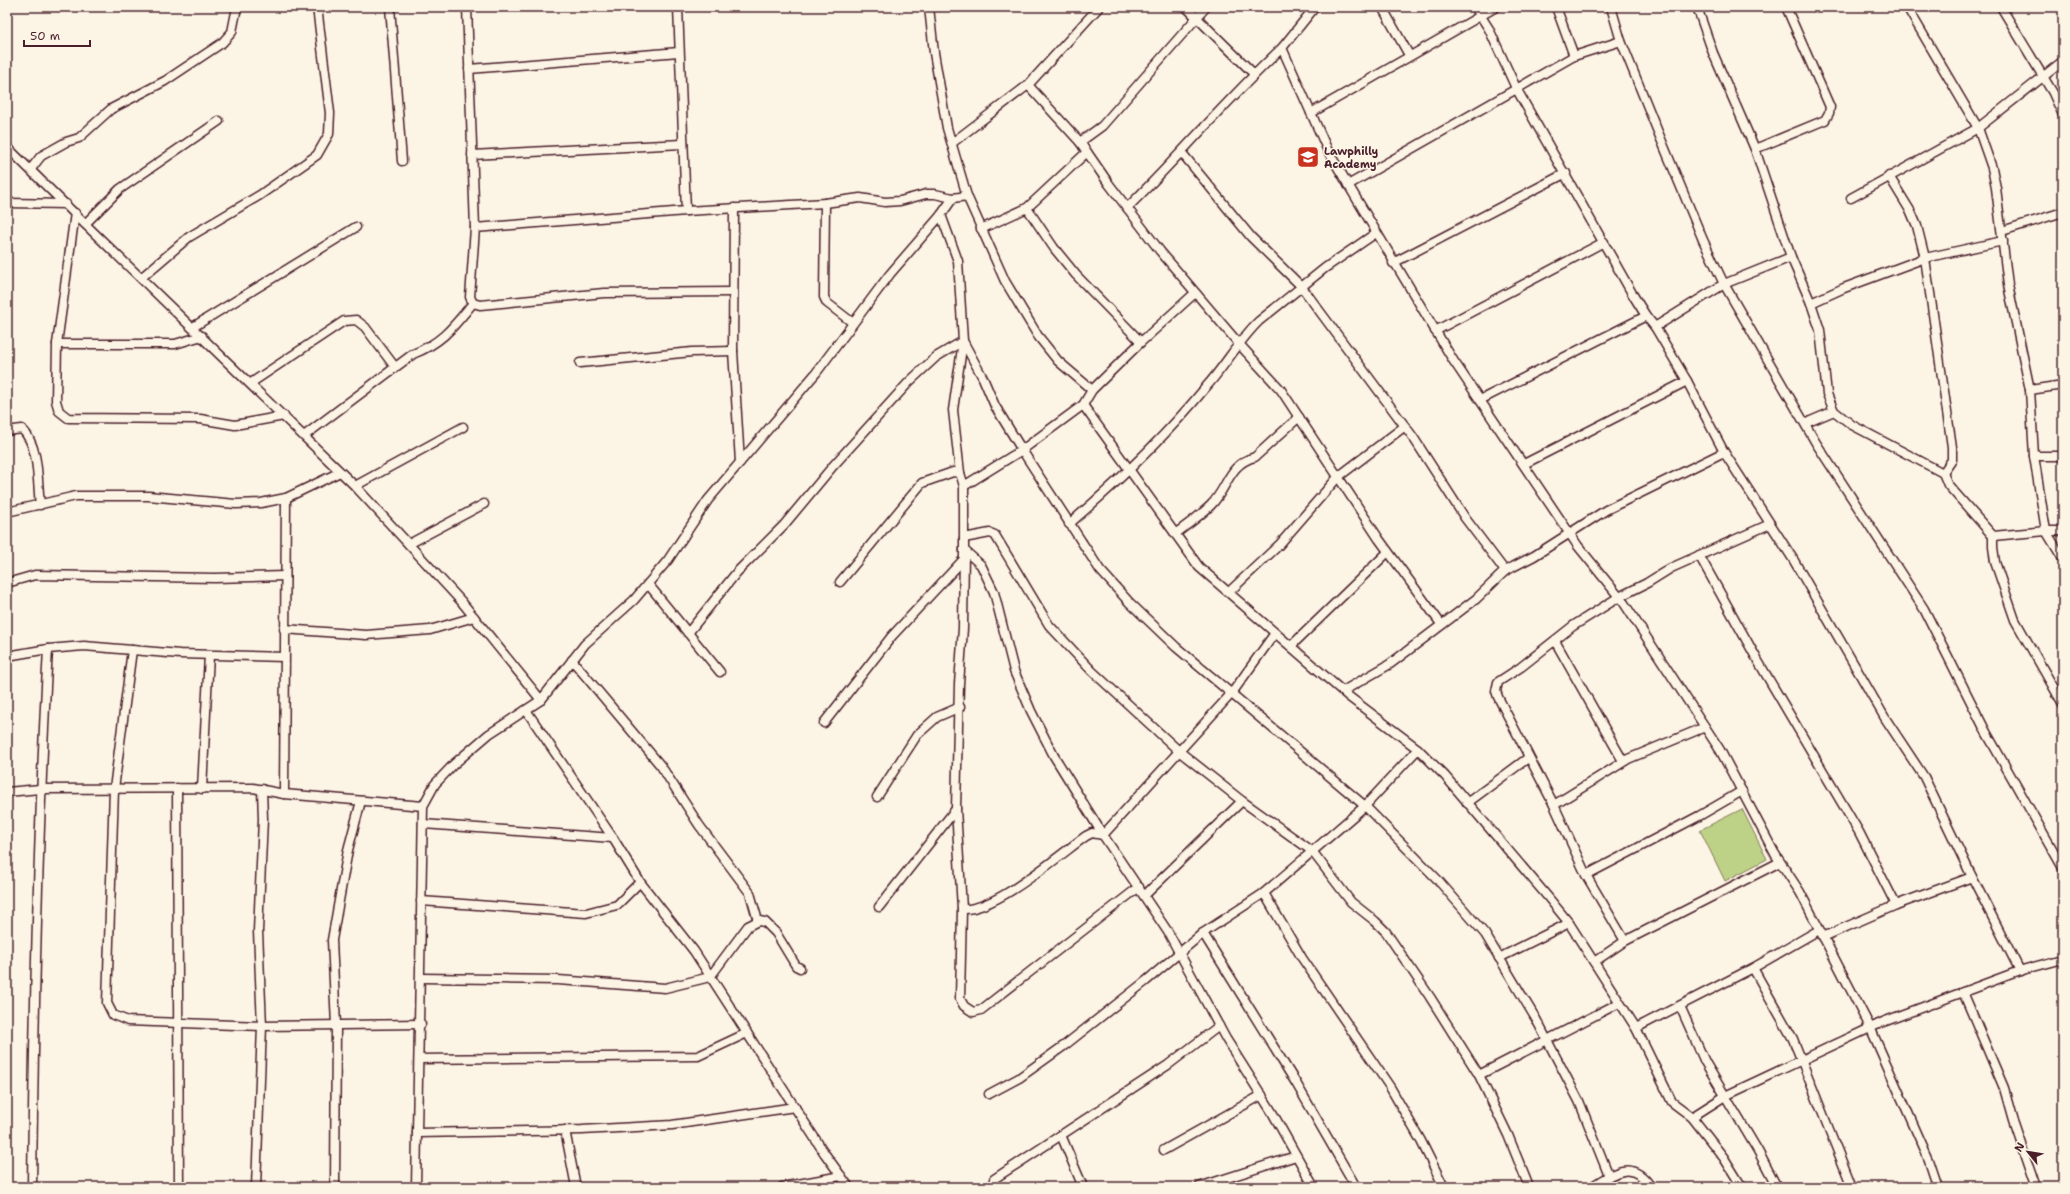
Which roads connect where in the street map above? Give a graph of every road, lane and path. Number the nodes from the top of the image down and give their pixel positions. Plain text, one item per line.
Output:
1 (237, 7) edge
2 (317, 7) edge
3 (390, 7) edge
4 (467, 7) edge
5 (678, 7) edge
6 (929, 7) edge
7 (1099, 7) edge
8 (1186, 7) edge
9 (1206, 7) edge
10 (1315, 7) edge
11 (1382, 7) edge
12 (1475, 7) edge
13 (1496, 7) edge
14 (1556, 7) edge
15 (1610, 7) edge
16 (1697, 7) edge
17 (1786, 7) edge
18 (2001, 7) edge
19 (1909, 8) edge
20 (1480, 15) junction
21 (1197, 18) junction
22 (1622, 41) junction
23 (1282, 48) junction
24 (680, 52) junction
25 (1409, 56) junction
26 (1574, 56) junction
27 (2063, 61) edge
28 (469, 70) junction
29 (1254, 74) junction
30 (2042, 78) junction
31 (1028, 85) junction
32 (1516, 88) junction
33 (1311, 113) junction
34 (2063, 115) edge
35 (219, 121) dead end
36 (1978, 128) junction
37 (1080, 142) junction
38 (952, 143) junction
39 (682, 144) junction
40 (7, 147) edge
41 (1755, 149) junction
42 (1087, 152) junction
43 (1182, 153) junction
44 (472, 155) junction
45 (402, 161) dead end
46 (31, 169) junction
47 (1566, 173) junction
48 (1889, 176) junction
49 (1348, 185) junction
50 (966, 196) junction
51 (953, 198) junction
52 (1851, 198) dead end
53 (7, 203) edge
54 (825, 203) junction
55 (66, 204) junction
56 (734, 208) junction
57 (1027, 208) junction
58 (1127, 208) junction
59 (686, 211) junction
60 (2063, 212) edge
61 (74, 213) junction
62 (941, 215) junction
63 (85, 224) junction
64 (356, 227) dead end
65 (475, 228) junction
66 (981, 229) junction
67 (2002, 231) junction
68 (1376, 233) junction
69 (2003, 241) junction
70 (1604, 242) junction
71 (1791, 257) junction
72 (1925, 258) junction
73 (1394, 262) junction
74 (141, 278) junction
75 (1724, 284) junction
76 (1301, 286) junction
77 (733, 292) junction
78 (1195, 293) junction
79 (473, 303) junction
80 (1811, 303) junction
81 (1646, 316) junction
82 (853, 323) junction
83 (193, 327) junction
84 (1655, 327) junction
85 (1435, 331) junction
86 (202, 336) junction
87 (963, 341) junction
88 (1140, 342) junction
89 (57, 344) junction
90 (1240, 345) junction
91 (733, 351) junction
92 (580, 363) dead end
93 (395, 367) junction
94 (1687, 381) junction
95 (251, 384) junction
96 (2063, 385) edge
97 (1092, 390) junction
98 (2030, 390) junction
99 (1480, 400) junction
100 (1083, 405) junction
101 (1834, 411) junction
102 (284, 416) junction
103 (1299, 417) junction
104 (1806, 423) junction
105 (1404, 426) junction
106 (463, 427) dead end
107 (7, 431) edge
108 (304, 436) junction
109 (1022, 450) junction
110 (1724, 452) junction
111 (2034, 456) junction
112 (2063, 456) edge
113 (740, 462) junction
114 (1524, 464) junction
115 (1129, 470) junction
116 (340, 472) junction
117 (960, 473) junction
118 (1943, 473) junction
119 (1338, 477) junction
120 (355, 486) junction
121 (964, 486) junction
122 (286, 498) junction
123 (484, 504) dead end
124 (40, 505) junction
125 (7, 512) edge
126 (1069, 524) junction
127 (1770, 524) junction
128 (2046, 531) junction
129 (2063, 531) edge
130 (1570, 533) junction
131 (1175, 534) junction
132 (1993, 536) junction
133 (964, 538) junction
134 (409, 544) junction
135 (964, 550) junction
136 (1388, 552) junction
137 (1699, 555) junction
138 (964, 559) junction
139 (2063, 559) edge
140 (1505, 571) junction
141 (285, 576) junction
142 (840, 582) dead end
143 (7, 583) edge
144 (648, 584) junction
145 (1229, 592) junction
146 (1619, 597) junction
147 (474, 617) junction
148 (1441, 624) junction
149 (284, 630) junction
150 (688, 633) junction
151 (1275, 633) junction
152 (1555, 641) junction
153 (1291, 646) junction
154 (48, 649) junction
155 (132, 650) junction
156 (208, 655) junction
157 (7, 656) edge
158 (284, 657) junction
159 (572, 660) junction
160 (720, 672) dead end
161 (1343, 692) junction
162 (1232, 693) junction
163 (540, 700) junction
164 (2063, 704) edge
165 (960, 707) junction
166 (526, 710) junction
167 (824, 724) dead end
168 (1705, 727) junction
169 (1418, 750) junction
170 (1180, 752) junction
171 (1528, 758) junction
172 (1623, 761) junction
173 (114, 788) junction
174 (177, 788) junction
175 (202, 789) junction
176 (262, 789) junction
177 (40, 790) junction
178 (1742, 791) junction
179 (7, 792) edge
180 (284, 794) junction
181 (877, 797) dead end
182 (361, 801) junction
183 (1242, 801) junction
184 (1467, 803) junction
185 (423, 806) junction
186 (1365, 806) junction
187 (1554, 806) junction
188 (956, 809) junction
189 (423, 824) junction
190 (1103, 835) junction
191 (613, 838) junction
192 (1312, 851) junction
193 (1780, 862) junction
194 (2063, 868) edge
195 (1586, 875) junction
196 (1972, 877) junction
197 (640, 882) junction
198 (1139, 887) junction
199 (1264, 893) junction
200 (1145, 895) junction
201 (420, 901) junction
202 (1896, 904) junction
203 (879, 907) dead end
204 (962, 909) junction
205 (758, 921) junction
206 (1569, 923) junction
207 (1203, 933) junction
208 (1821, 933) junction
209 (1625, 940) junction
210 (1180, 952) junction
211 (1500, 958) junction
212 (2063, 959) edge
213 (1594, 962) junction
214 (800, 968) dead end
215 (1753, 968) junction
216 (2020, 971) junction
217 (710, 976) junction
218 (421, 978) junction
219 (1963, 992) junction
220 (1619, 1003) junction
221 (1680, 1006) junction
222 (178, 1023) junction
223 (421, 1024) junction
224 (336, 1025) junction
225 (262, 1026) junction
226 (1219, 1026) junction
227 (1870, 1027) junction
228 (1636, 1028) junction
229 (747, 1033) junction
230 (1547, 1039) junction
231 (420, 1059) junction
232 (1802, 1061) junction
233 (1479, 1075) junction
234 (989, 1094) dead end
235 (1262, 1095) junction
236 (1725, 1096) junction
237 (795, 1108) junction
238 (1692, 1117) junction
239 (566, 1130) junction
240 (417, 1133) junction
241 (1061, 1134) junction
242 (1164, 1150) dead end
243 (1296, 1156) junction
244 (841, 1176) junction
245 (1609, 1176) junction
246 (994, 1178) dead end
247 (32, 1187) edge
248 (179, 1187) edge
249 (256, 1187) edge
250 (335, 1187) edge
251 (416, 1187) edge
252 (576, 1187) edge
253 (782, 1187) edge
254 (849, 1187) edge
255 (1083, 1187) edge
256 (1200, 1187) edge
257 (1314, 1187) edge
258 (1356, 1187) edge
259 (1444, 1187) edge
260 (1529, 1187) edge
261 (1591, 1187) edge
262 (1651, 1187) edge
263 (1742, 1187) edge
264 (1777, 1187) edge
265 (1852, 1187) edge
266 (1938, 1187) edge
267 (2036, 1187) edge

1 - 46 street
2 - 74 street
3 - 45 street
4 - 28 street
5 - 24 street
6 - 38 street
7 - 31 street
8 - 21 street
9 - 21 street
10 - 23 street
11 - 25 street
12 - 20 street
13 - 20 street
14 - 26 street
15 - 22 street
16 - 41 street
17 - 41 street
18 - 30 street
19 - 36 street
20 - 25 street
20 - 32 street
21 - 29 street
21 - 37 street
22 - 26 street
22 - 75 street
23 - 29 street
23 - 33 street
24 - 28 street
24 - 39 street
25 - 33 street
26 - 32 street
27 - 30 street
28 - 44 street
29 - 43 street
30 - 34 street
30 - 36 street
31 - 37 street
31 - 38 street
32 - 47 street
32 - 49 street
33 - 49 street
35 - 63 street
36 - 48 street
36 - 67 street
37 - 42 street
38 - 50 street
39 - 44 street
39 - 59 street
40 - 46 street
41 - 71 street
42 - 57 street
42 - 58 street
43 - 58 street
43 - 76 street
44 - 65 street
46 - 55 street
47 - 70 street
47 - 73 street
48 - 52 street
48 - 72 street
49 - 68 street
50 - 51 street
50 - 66 street
51 - 54 street
51 - 62 street
53 - 55 street
54 - 56 street
54 - 82 street
55 - 61 street
56 - 59 street
56 - 77 street
57 - 66 street
57 - 88 street
58 - 78 street
59 - 65 street
60 - 67 street
61 - 63 street
61 - 89 street
62 - 82 street
62 - 87 street
63 - 74 street
64 - 83 street
65 - 79 street
66 - 97 street
67 - 69 street
68 - 73 street
68 - 76 street
69 - 72 street
69 - 98 street
70 - 81 street
70 - 85 street
71 - 75 street
71 - 80 street
72 - 80 street
72 - 118 street
73 - 85 street
74 - 83 street
75 - 84 street
75 - 104 street
76 - 90 street
76 - 105 street
77 - 79 street
77 - 91 street
78 - 88 street
78 - 90 street
79 - 93 street
80 - 101 street
81 - 84 street
81 - 99 street
82 - 113 street
83 - 86 street
84 - 94 street
85 - 99 street
86 - 89 street
86 - 95 street
87 - 109 street
87 - 117 street
87 - 150 street
88 - 97 street
89 - 102 street
90 - 103 street
90 - 115 street
91 - 92 street
91 - 113 street
93 - 95 street
93 - 108 street
94 - 110 street
94 - 114 street
95 - 102 street
96 - 98 street
97 - 100 street
98 - 111 street
99 - 114 street
100 - 109 street
100 - 115 street
101 - 104 street
101 - 118 street
102 - 108 street
103 - 119 street
103 - 131 street
104 - 194 street
105 - 119 street
105 - 140 street
106 - 120 street
107 - 124 street
108 - 116 street
109 - 121 street
109 - 126 street
110 - 127 street
110 - 130 street
111 - 112 street
111 - 128 street
113 - 144 street
114 - 130 street
115 - 126 street
115 - 131 street
116 - 120 street
116 - 122 street
117 - 121 street
117 - 142 street
118 - 132 street
119 - 136 street
119 - 145 street
120 - 134 street
121 - 133 street
122 - 124 street
122 - 141 street
123 - 134 street
124 - 125 street
126 - 162 street
127 - 137 street
127 - 196 street
128 - 129 street
128 - 132 street
128 - 139 street
130 - 140 street
130 - 146 street
131 - 145 street
132 - 164 street
133 - 135 street
133 - 170 street
134 - 147 street
135 - 138 street
135 - 190 street
136 - 148 street
136 - 153 street
137 - 146 street
137 - 202 street
138 - 165 street
138 - 167 street
140 - 148 street
141 - 143 street
141 - 149 street
144 - 150 street
144 - 159 street
145 - 151 street
146 - 152 street
146 - 168 street
147 - 149 street
147 - 163 street
148 - 161 street
149 - 158 street
150 - 160 street
151 - 153 street
151 - 162 street
152 - 171 street
152 - 172 street
153 - 161 street
154 - 155 street
154 - 157 street
154 - 177 street
155 - 156 street
155 - 173 street
156 - 158 street
156 - 175 street
158 - 180 street
159 - 163 street
159 - 205 street
161 - 169 street
162 - 170 street
162 - 186 street
163 - 166 street
165 - 181 street
165 - 188 street
166 - 185 street
166 - 191 street
168 - 172 street
168 - 178 street
169 - 184 street
169 - 186 street
170 - 183 street
170 - 190 street
171 - 184 street
171 - 187 street
172 - 187 street
173 - 174 street
173 - 177 street
173 - 222 street
174 - 175 street
174 - 222 street
175 - 176 street
176 - 180 street
176 - 225 street
177 - 179 street
177 - 247 street
178 - 193 street
178 - 195 street
180 - 182 street
182 - 185 street
182 - 224 street
183 - 192 street
183 - 200 street
184 - 206 street
185 - 189 street
186 - 192 street
186 - 211 street
187 - 195 street
188 - 203 street
188 - 204 street
189 - 191 street
189 - 201 street
190 - 198 street
190 - 204 street
191 - 197 street
192 - 199 street
192 - 233 street
193 - 208 street
193 - 209 street
195 - 209 street
196 - 202 street
196 - 216 street
197 - 201 street
197 - 217 street
198 - 200 street
198 - 204 street
199 - 207 street
199 - 259 street
200 - 210 street
201 - 218 street
202 - 208 street
205 - 214 street
205 - 217 street
206 - 211 street
206 - 213 street
207 - 210 street
207 - 258 street
208 - 215 street
208 - 227 street
209 - 213 street
210 - 226 street
210 - 234 street
211 - 230 street
212 - 216 street
213 - 220 street
215 - 221 street
215 - 232 street
216 - 219 street
217 - 218 street
217 - 229 street
218 - 223 street
219 - 227 street
219 - 267 street
220 - 228 street
220 - 230 street
221 - 228 street
221 - 236 street
222 - 225 street
222 - 248 street
223 - 224 street
223 - 231 street
224 - 225 street
224 - 250 street
225 - 249 street
226 - 235 street
226 - 241 street
227 - 232 street
227 - 266 street
228 - 238 street
229 - 231 street
229 - 237 street
230 - 233 street
230 - 245 street
231 - 240 street
232 - 236 street
232 - 265 street
233 - 260 street
235 - 242 street
235 - 243 street
236 - 238 street
236 - 264 street
237 - 239 street
237 - 244 street
238 - 263 street
239 - 240 street
239 - 252 street
240 - 251 street
241 - 246 street
241 - 255 street
243 - 256 street
243 - 257 street
244 - 253 street
244 - 254 street
245 - 261 street
245 - 262 street

